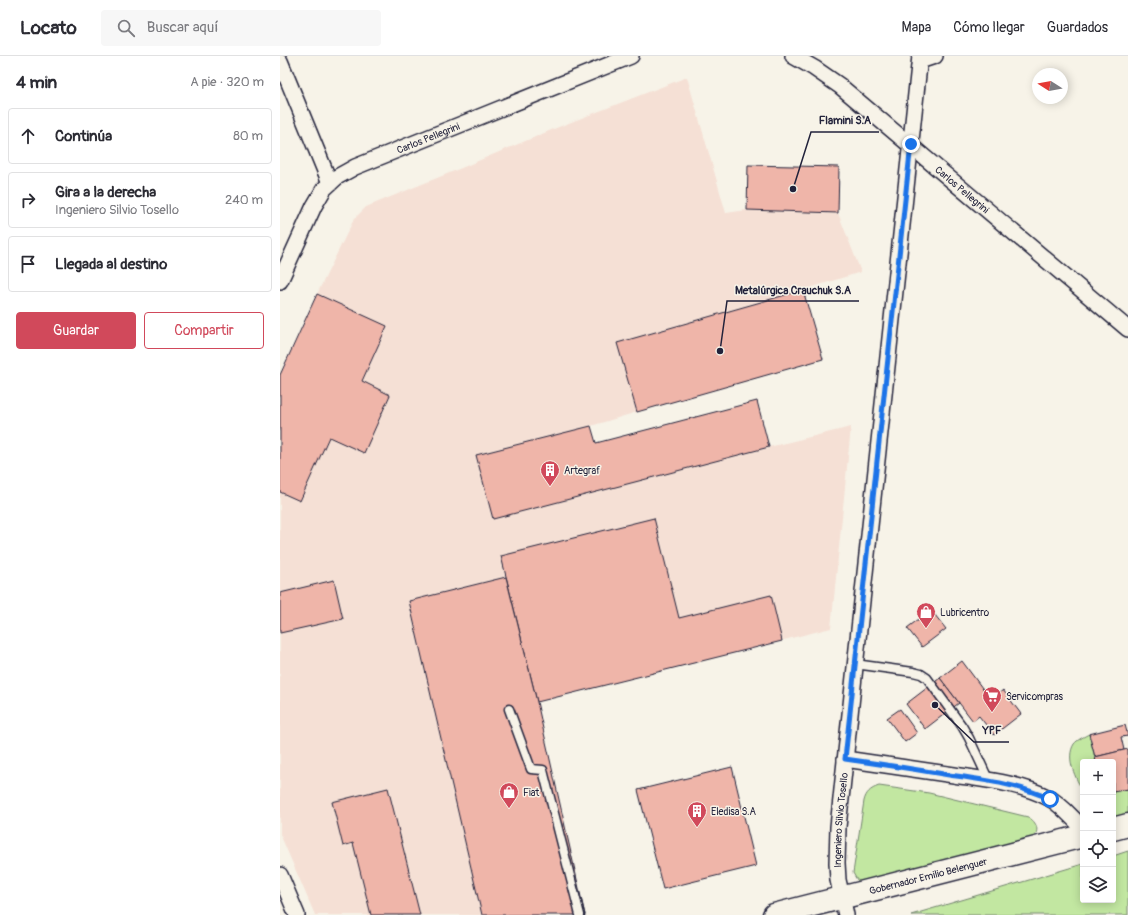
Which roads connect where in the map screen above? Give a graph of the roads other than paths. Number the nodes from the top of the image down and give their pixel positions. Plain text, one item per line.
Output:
1 (630, 56) edge
2 (793, 56) edge
3 (935, 56) edge
4 (920, 58) edge
5 (280, 60) edge
6 (911, 144) junction
7 (330, 183) junction
8 (280, 281) edge
9 (1128, 329) edge
10 (855, 664) junction
11 (509, 709) dead end
12 (845, 759) junction
13 (990, 781) junction
14 (1080, 825) edge
15 (1128, 825) edge
16 (1116, 828) edge
17 (1080, 837) edge
18 (280, 875) edge
19 (844, 906) edge
20 (297, 915) edge
21 (580, 915) edge
22 (774, 915) edge

1 - 7 street, Carlos Pellegrini
2 - 6 street, Carlos Pellegrini
3 - 4 street
4 - 6 street, Ingeniero Silvio Tosello
5 - 7 street
6 - 9 street, Carlos Pellegrini
6 - 10 street, Ingeniero Silvio Tosello
7 - 8 street, Carlos Pellegrini
10 - 12 street, Ingeniero Silvio Tosello
10 - 13 lane
11 - 21 lane
12 - 13 street
12 - 19 street, Ingeniero Silvio Tosello
13 - 14 street
15 - 16 street
17 - 19 street, Gobernador Emilio Belenguer
18 - 20 street
19 - 22 street, Gobernador Emilio Belenguer

